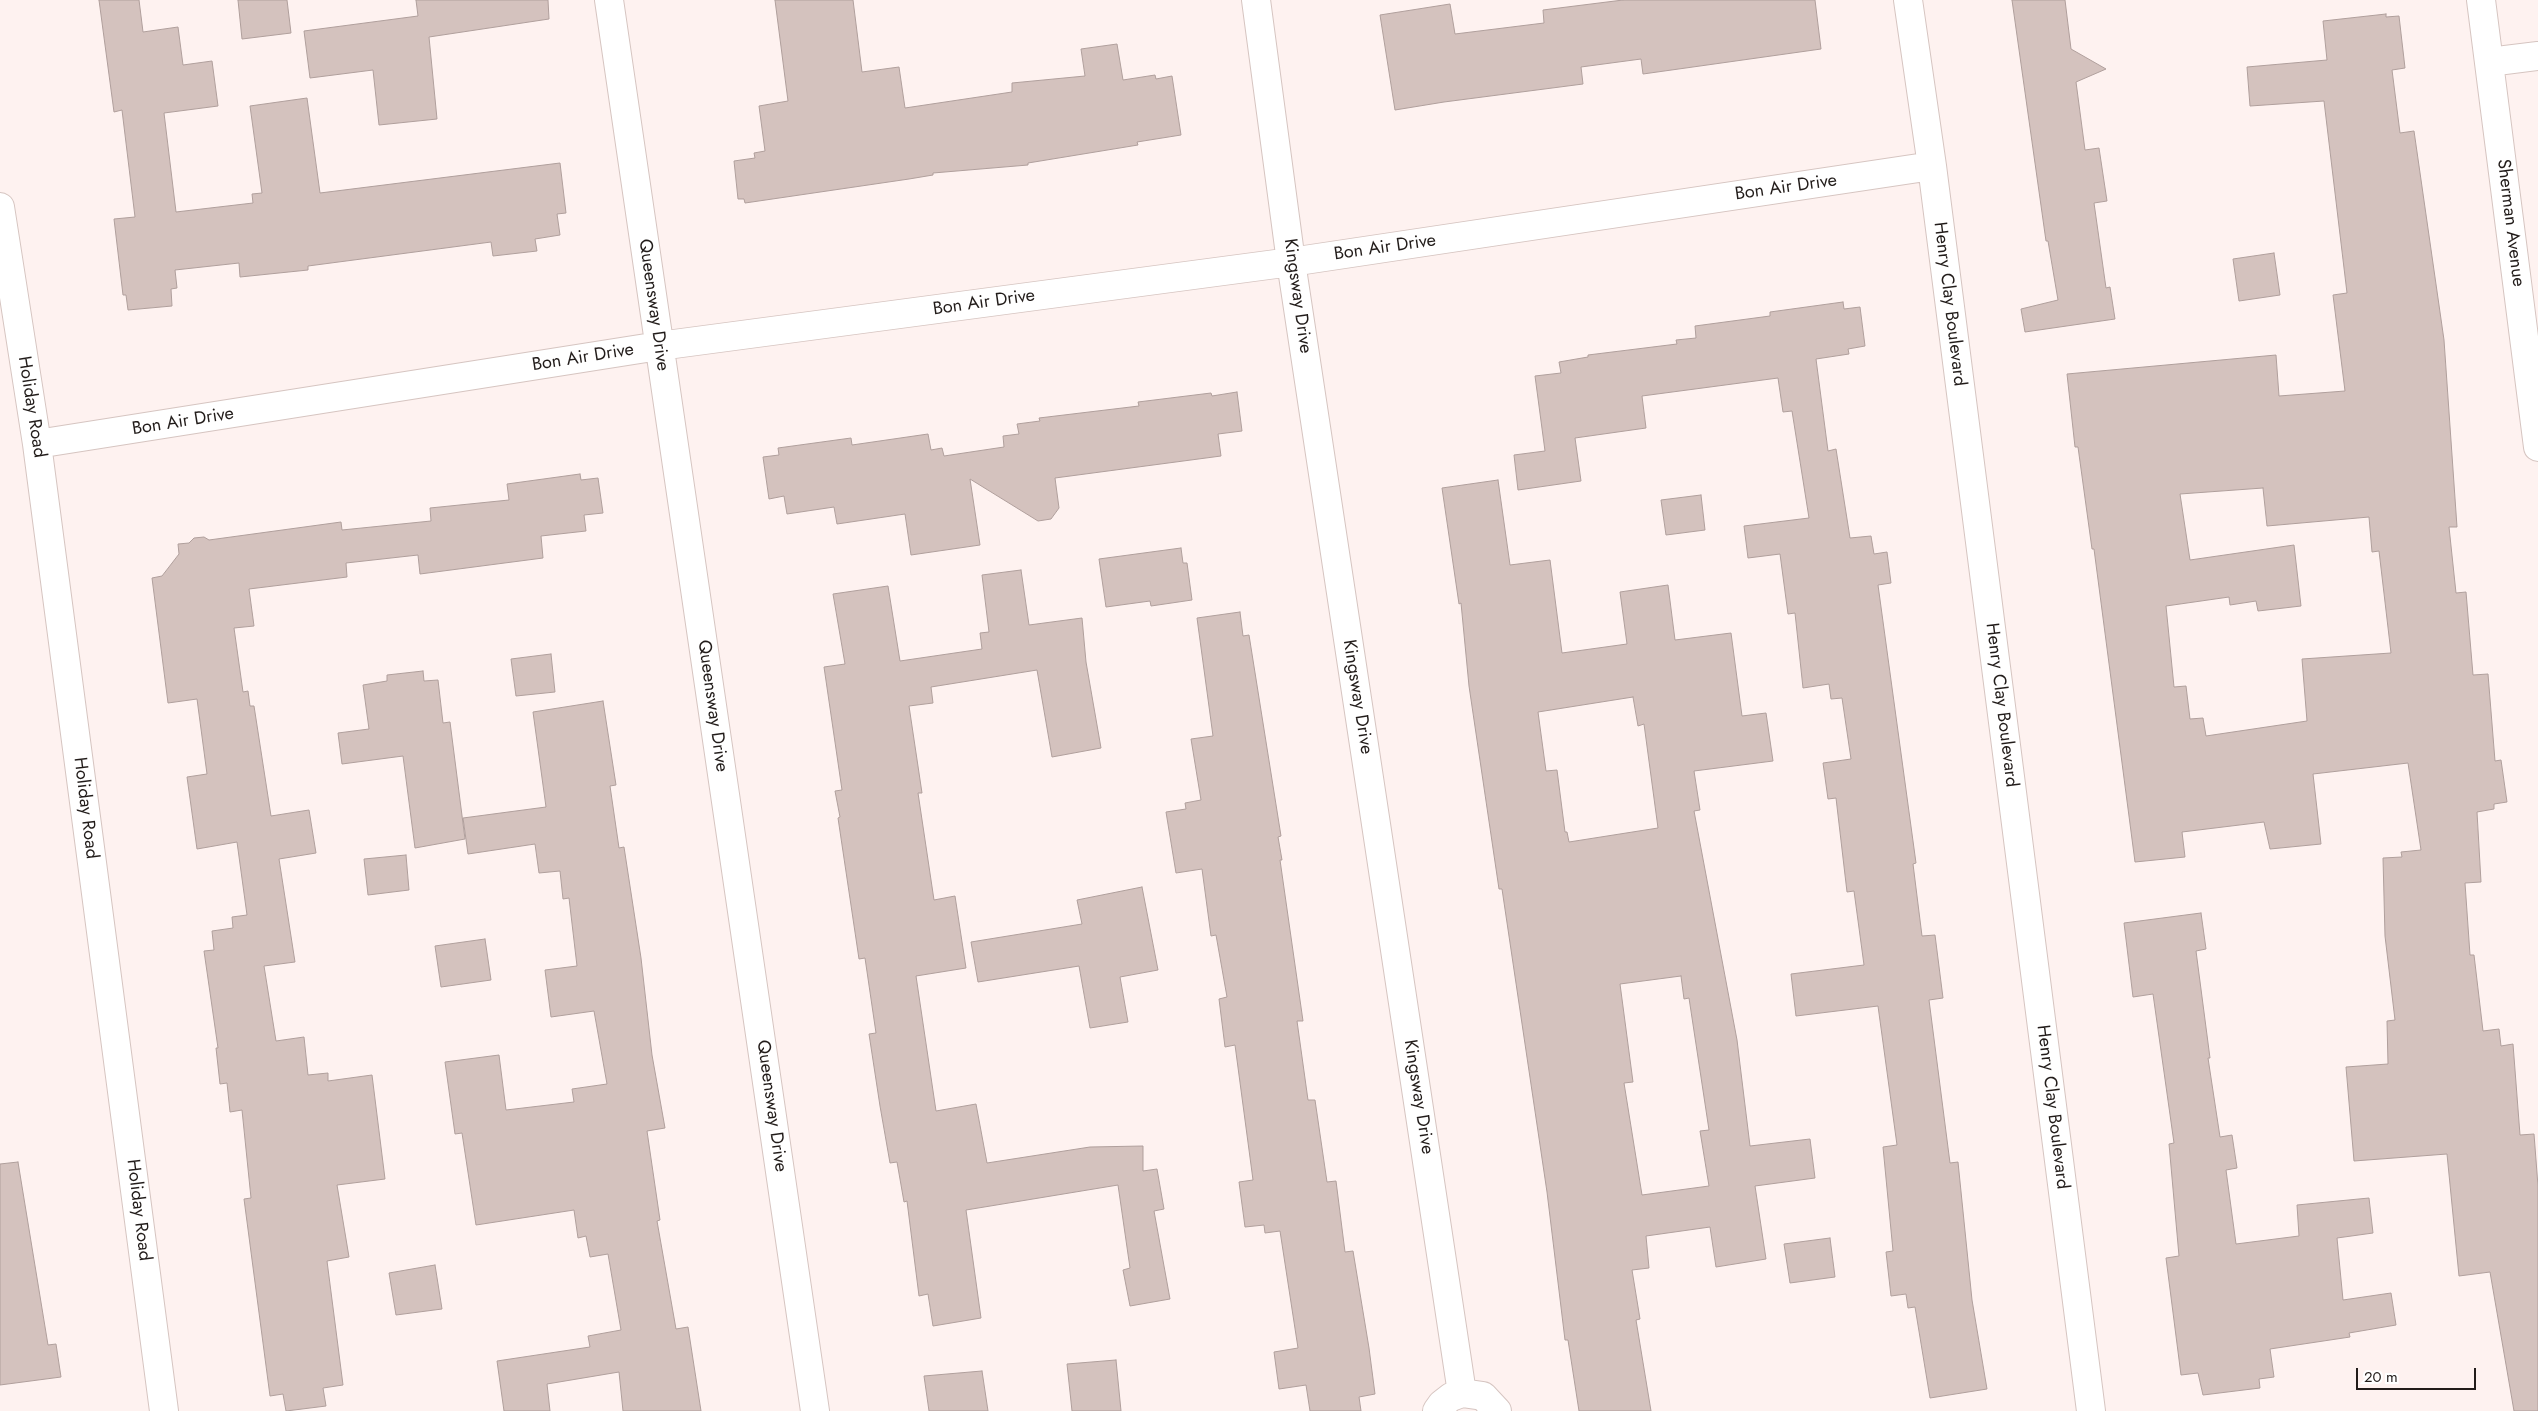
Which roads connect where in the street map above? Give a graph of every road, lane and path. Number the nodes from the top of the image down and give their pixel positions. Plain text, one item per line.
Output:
1 (609, 0) edge
2 (1256, 0) edge
3 (1908, 0) edge
4 (2480, 0) edge
5 (2538, 56) edge
6 (2489, 62) junction
7 (1932, 166) junction
8 (0, 207) edge
9 (1291, 262) junction
10 (659, 346) junction
11 (38, 444) junction
12 (2538, 447) edge
13 (1462, 1393) junction
14 (164, 1411) edge
15 (816, 1411) edge
16 (1437, 1411) edge
17 (1497, 1411) edge
18 (2091, 1411) edge

1 - 10 street, Queensway Drive
2 - 9 street, Kingsway Drive
3 - 7 street, Henry Clay Boulevard
4 - 6 street, Sherman Avenue
5 - 6 street
6 - 12 street, Sherman Avenue
7 - 9 street, Bon Air Drive
7 - 18 street, Henry Clay Boulevard
8 - 11 street, Holiday Road
9 - 10 street, Bon Air Drive
9 - 13 street, Kingsway Drive
10 - 11 street, Bon Air Drive
10 - 15 street, Queensway Drive
11 - 14 street, Holiday Road
13 - 16 street
13 - 17 street

